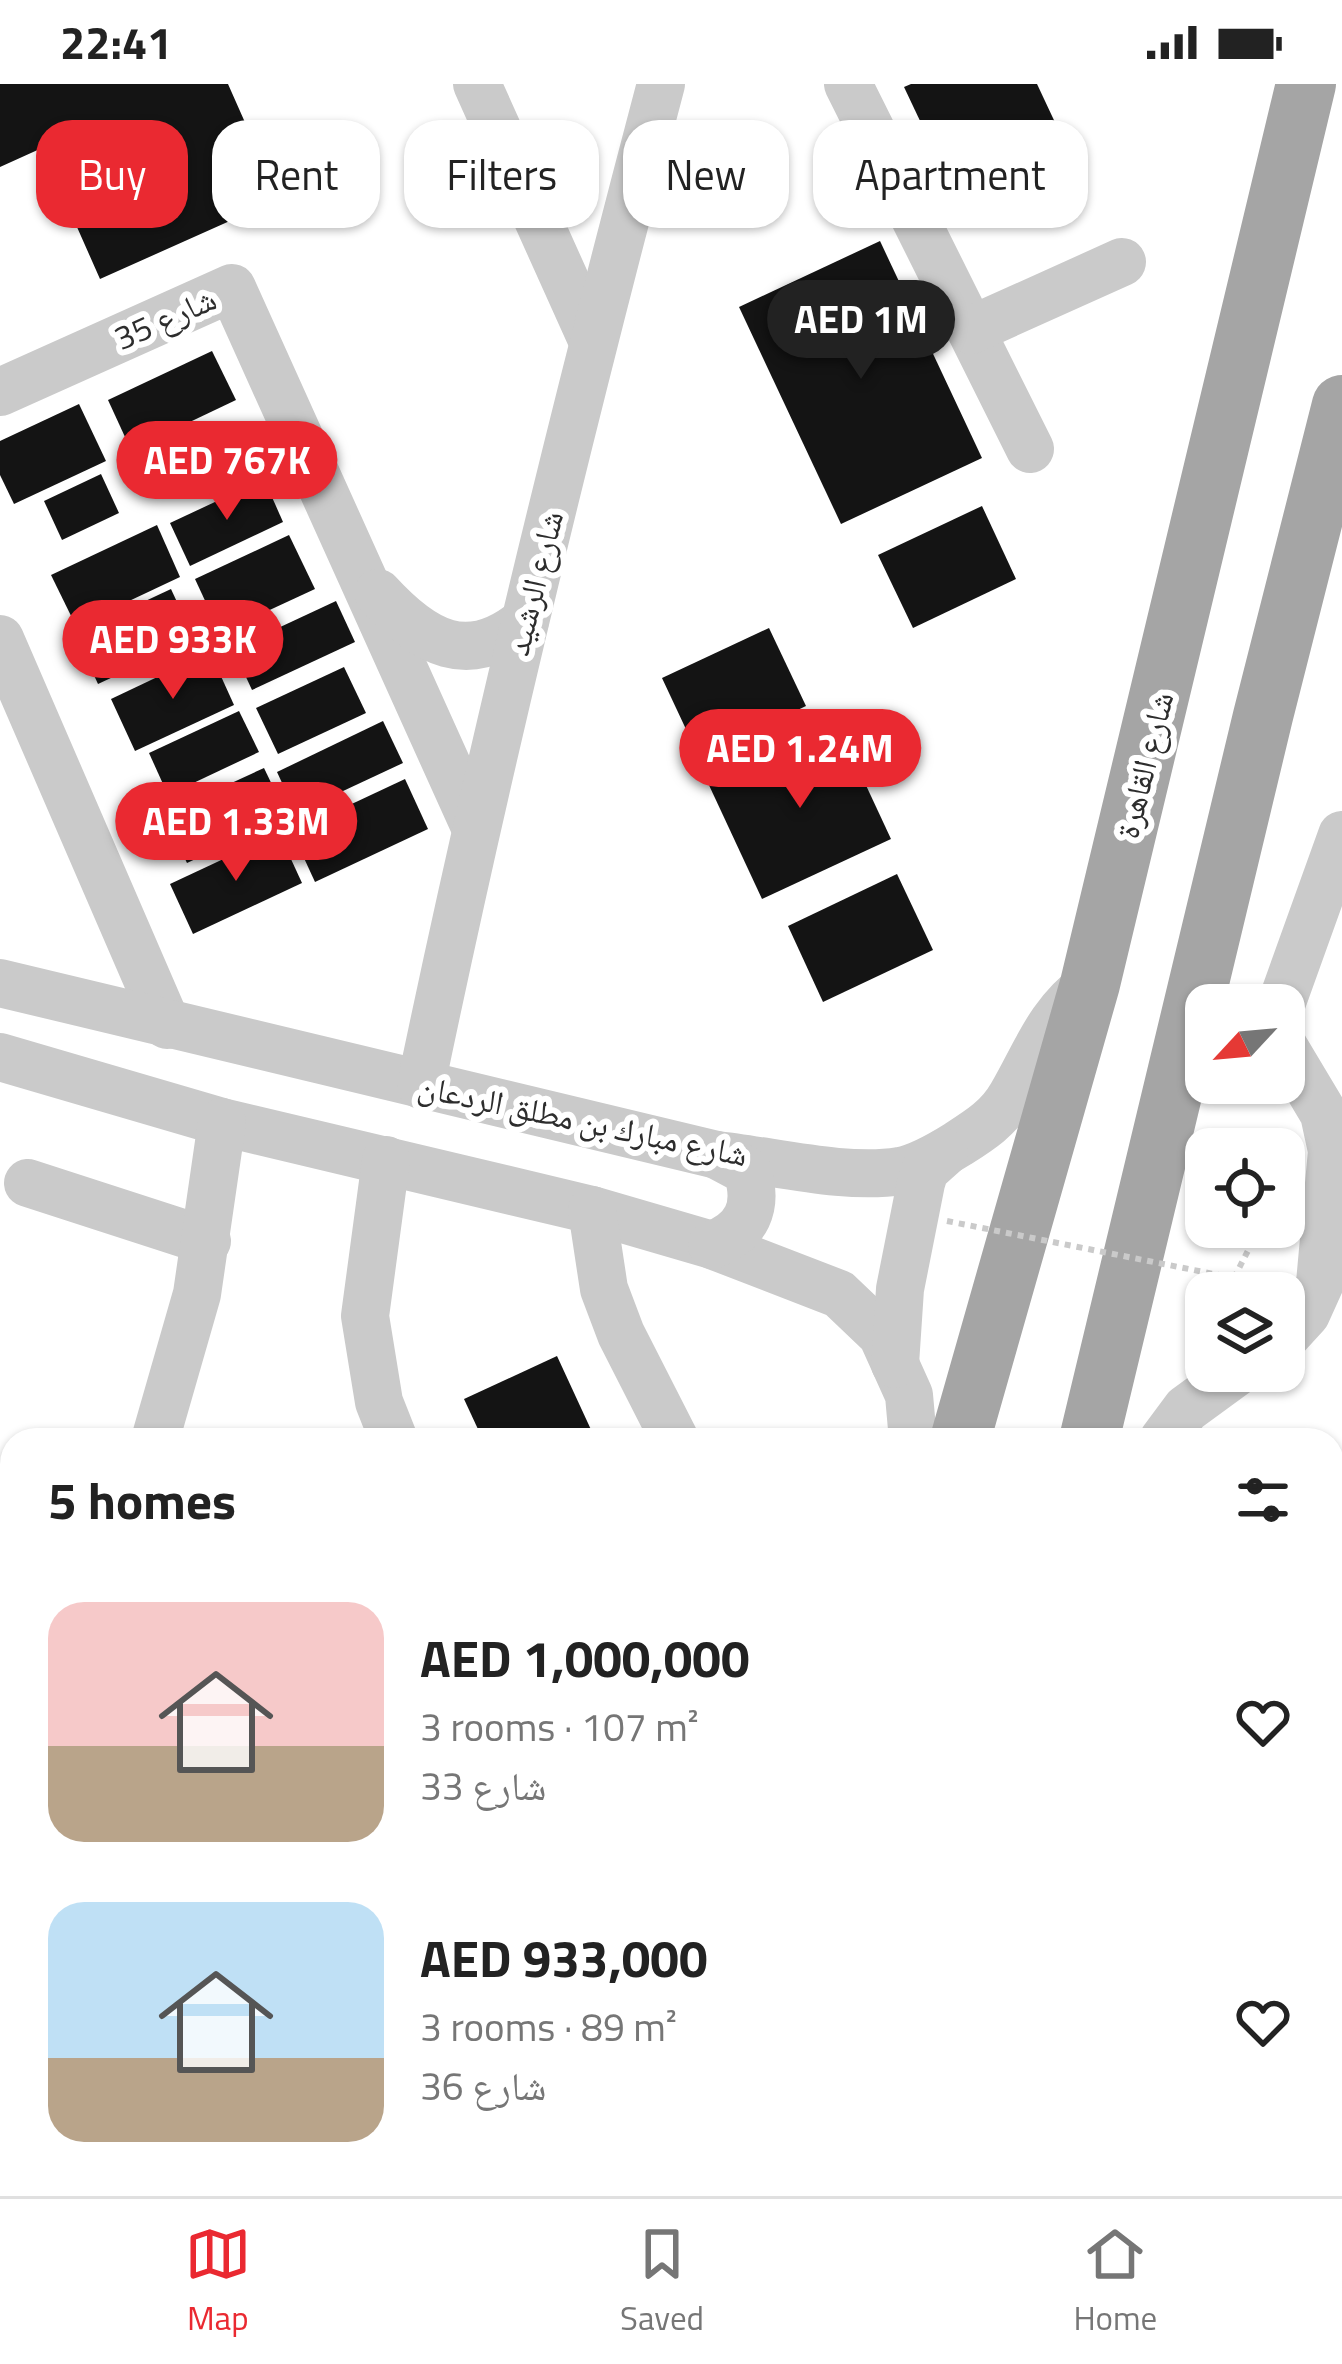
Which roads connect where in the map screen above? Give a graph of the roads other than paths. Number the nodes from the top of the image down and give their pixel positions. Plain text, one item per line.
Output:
1 (477, 84) edge
2 (661, 84) edge
3 (848, 84) edge
4 (1306, 84) edge
5 (1122, 262) dead end
6 (971, 330) junction
7 (592, 342) junction
8 (0, 392) edge
9 (1342, 405) edge
10 (1030, 449) dead end
11 (367, 581) junction
12 (525, 621) junction
13 (0, 639) edge
14 (475, 827) junction
15 (1342, 835) edge
16 (1327, 923) edge
17 (0, 983) edge
18 (1090, 984) junction
19 (1293, 984) edge
20 (167, 1025) junction
21 (0, 1057) edge
22 (1305, 1082) edge
23 (421, 1085) junction
24 (222, 1121) junction
25 (944, 1153) junction
26 (718, 1155) junction
27 (386, 1160) junction
28 (28, 1184) dead end
29 (592, 1210) junction
30 (207, 1241) junction
31 (712, 1245) junction
32 (1305, 1315) edge
33 (895, 1364) junction
34 (1209, 1392) edge
35 (159, 1428) edge
36 (389, 1428) edge
37 (669, 1428) edge
38 (912, 1428) edge
39 (963, 1428) edge
40 (1092, 1428) edge
41 (1172, 1428) edge

1 - 7 street
2 - 7 street, شارع الرشيد
3 - 6 street
4 - 18 main road, شارع القاهرة
5 - 6 street
6 - 10 street
7 - 12 street, شارع الرشيد
8 - 11 street, شارع 35
9 - 40 main road
11 - 12 street, شارع 35
11 - 14 street, شارع 35
12 - 14 street, شارع الرشيد
13 - 20 street
14 - 23 street, شارع الرشيد
15 - 16 street
16 - 19 street
17 - 20 street, شارع مبارك بن مطلق الردعان
18 - 25 street, شارع مبارك بن مطلق الردعان
18 - 39 main road, شارع القاهرة
20 - 23 street, شارع مبارك بن مطلق الردعان
21 - 24 street
22 - 32 street
23 - 26 street, شارع مبارك بن مطلق الردعان
24 - 27 street
24 - 30 street
25 - 26 street, شارع مبارك بن مطلق الردعان
25 - 33 street
26 - 31 street
27 - 29 street
27 - 36 street
28 - 30 street
29 - 31 street
29 - 37 street
30 - 35 street
31 - 33 street
33 - 38 street
34 - 41 street

